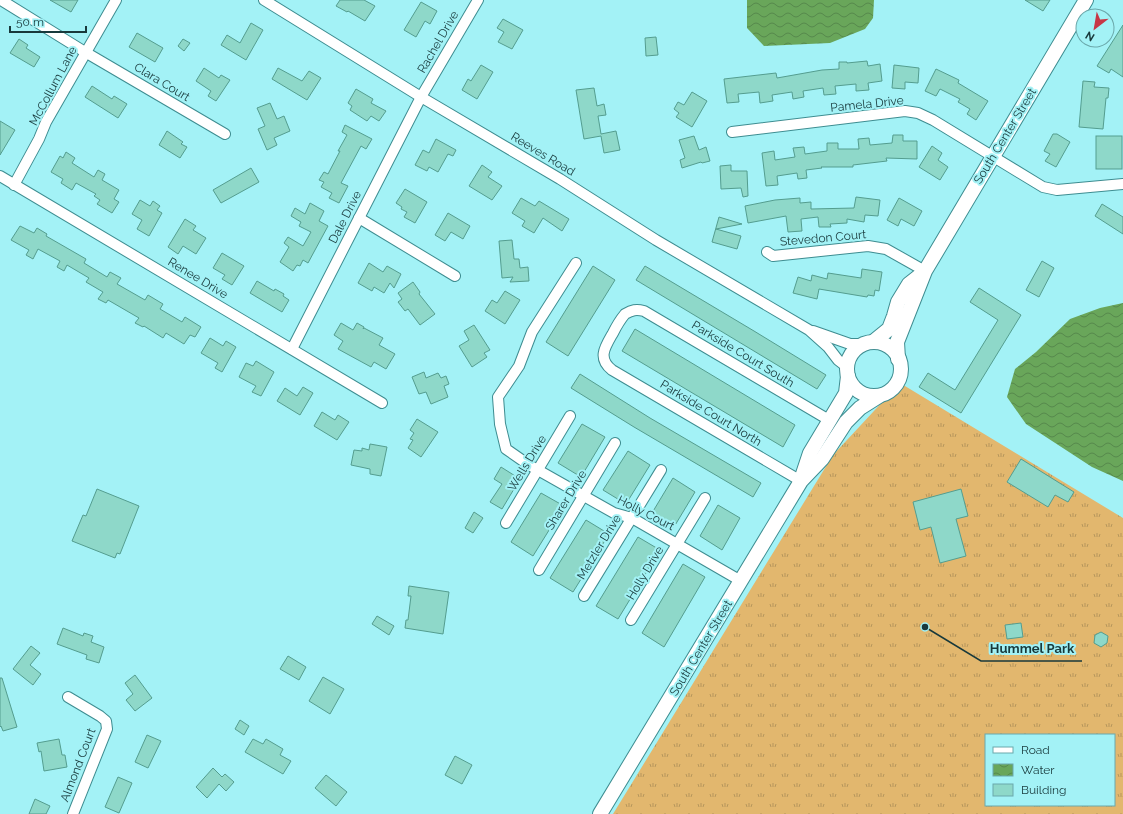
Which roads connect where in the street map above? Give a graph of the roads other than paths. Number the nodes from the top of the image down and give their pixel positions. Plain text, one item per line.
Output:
1 (1, 0) edge
2 (116, 0) edge
3 (264, 0) edge
4 (478, 0) edge
5 (1086, 0) edge
6 (85, 52) junction
7 (421, 97) junction
8 (732, 132) dead end
9 (225, 134) dead end
10 (993, 157) junction
11 (0, 176) edge
12 (1123, 184) edge
13 (14, 185) junction
14 (359, 218) junction
15 (766, 252) dead end
16 (576, 263) dead end
17 (924, 271) junction
18 (455, 276) dead end
19 (644, 311) joint
20 (809, 330) junction
21 (869, 343) junction
22 (292, 349) junction
23 (898, 359) junction
24 (847, 372) junction
25 (879, 396) junction
26 (382, 403) dead end
27 (570, 416) dead end
28 (829, 420) junction
29 (615, 443) dead end
30 (538, 469) junction
31 (661, 470) dead end
32 (801, 481) junction
33 (584, 495) junction
34 (705, 498) dead end
35 (632, 518) junction
36 (506, 523) dead end
37 (677, 544) junction
38 (539, 570) dead end
39 (742, 581) junction
40 (584, 596) dead end
41 (631, 620) dead end
42 (68, 697) dead end
43 (73, 814) edge
44 (600, 814) edge

1 - 6 street, Clara Court
2 - 6 street, McCollum Lane
3 - 7 street, Reeves Road
4 - 7 street, Rachel Drive
5 - 10 main road, South Center Street
6 - 9 street, Clara Court
6 - 13 street, McCollum Lane
7 - 14 street, Dale Drive
7 - 20 street, Reeves Road
8 - 10 street, Pamela Drive
10 - 12 street, Pamela Drive
10 - 17 main road, South Center Street
11 - 13 street, Renee Drive
13 - 22 street, Renee Drive
14 - 18 street
14 - 22 street, Dale Drive
15 - 17 street, Stevedon Court
16 - 30 street, Holly Court
17 - 21 main road, South Center Street
17 - 23 main road, South Center Street
19 - 28 street, Parkside Court South
19 - 32 street, Parkside Court North
20 - 21 street, Reeves Road
20 - 24 street, Reeves Road
21 - 23 main road
21 - 24 main road
22 - 26 street, Renee Drive
23 - 25 main road
24 - 25 main road
24 - 28 main road, South Center Street
25 - 32 main road, South Center Street
27 - 30 street, Wells Drive
28 - 32 main road, South Center Street
29 - 33 street, Sharer Drive
30 - 33 street, Holly Court
30 - 36 street, Wells Drive
31 - 35 street, Metzler Drive
32 - 39 main road, South Center Street
33 - 35 street, Holly Court
33 - 38 street, Sharer Drive
34 - 37 street, Holly Drive
35 - 37 street, Holly Court
35 - 40 street, Metzler Drive
37 - 39 street, Holly Court
37 - 41 street, Holly Drive
39 - 44 main road, South Center Street
42 - 43 street, Almond Court

